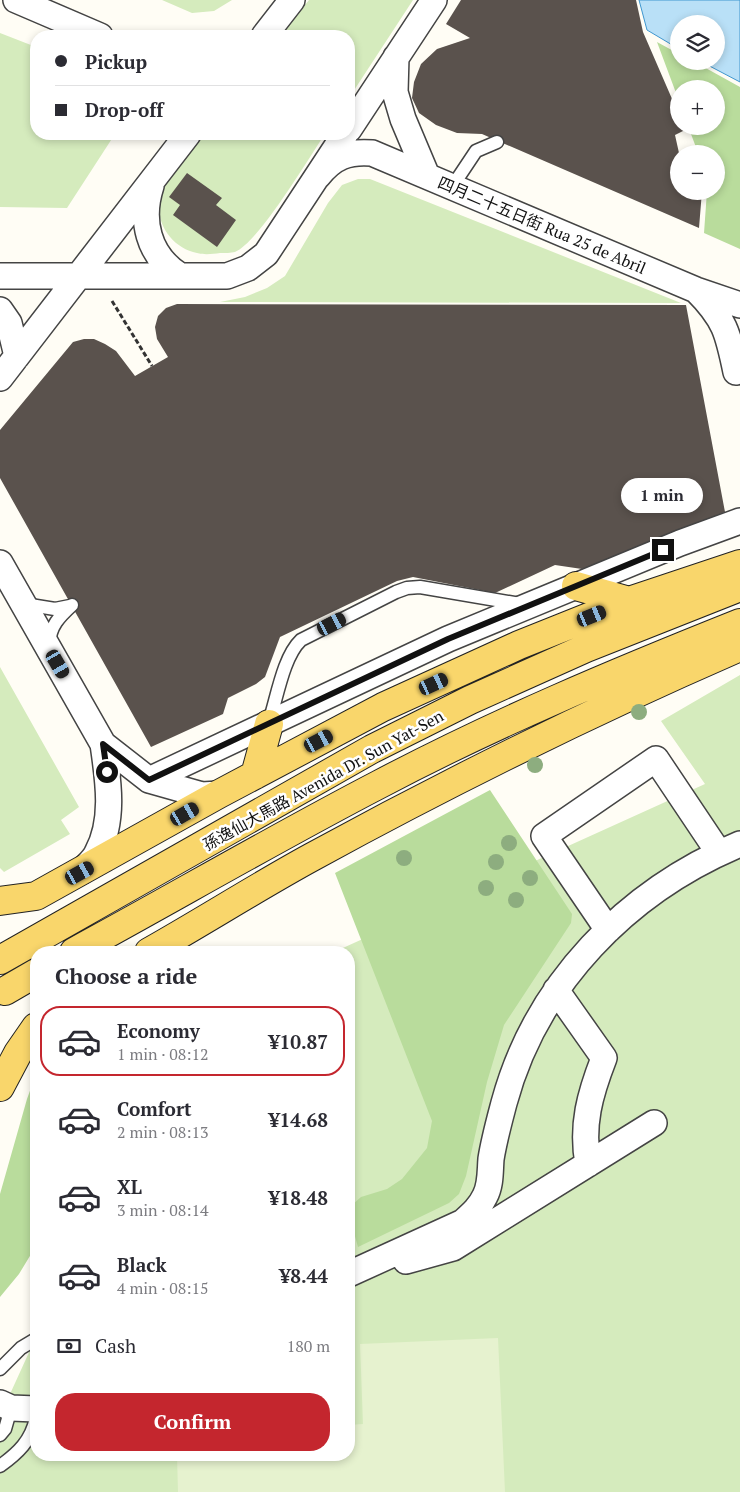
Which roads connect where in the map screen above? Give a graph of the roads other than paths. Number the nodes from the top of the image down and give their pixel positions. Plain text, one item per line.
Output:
1 (16, 0) edge
2 (292, 0) edge
3 (434, 0) edge
4 (86, 30) edge
5 (269, 30) edge
6 (396, 57) junction
7 (374, 91) junction
8 (355, 120) edge
9 (178, 140) edge
10 (183, 140) edge
11 (342, 140) edge
12 (497, 142) dead end
13 (389, 160) junction
14 (159, 172) junction
15 (318, 176) junction
16 (427, 176) junction
17 (452, 187) junction
18 (88, 275) junction
19 (179, 275) junction
20 (0, 276) edge
21 (696, 290) junction
22 (740, 305) edge
23 (0, 310) edge
24 (740, 345) edge
25 (17, 356) junction
26 (0, 378) edge
27 (738, 380) edge
28 (740, 520) edge
29 (740, 551) edge
30 (0, 563) edge
31 (740, 564) edge
32 (684, 583) junction
33 (576, 586) junction
34 (740, 587) edge
35 (629, 601) junction
36 (538, 602) junction
37 (24, 604) junction
38 (740, 623) edge
39 (740, 647) edge
40 (49, 648) junction
41 (268, 724) junction
42 (103, 744) junction
43 (255, 775) junction
44 (149, 780) junction
45 (219, 794) junction
46 (730, 848) edge
47 (80, 873) junction
48 (0, 901) edge
49 (608, 930) junction
50 (85, 946) edge
51 (159, 946) edge
52 (0, 960) edge
53 (30, 976) edge
54 (556, 990) junction
55 (5, 991) dead end
56 (30, 1036) edge
57 (0, 1087) edge
58 (654, 1123) dead end
59 (588, 1164) junction
60 (355, 1273) edge
61 (355, 1274) edge
62 (30, 1342) edge
63 (0, 1369) edge
64 (6, 1405) edge
65 (30, 1408) edge
66 (0, 1435) edge
67 (30, 1437) edge
68 (0, 1466) edge

1 - 4 street
2 - 5 street
3 - 6 street
6 - 7 street
6 - 16 street
7 - 8 street
7 - 13 street, 四月二十五日街 Rua 25 de Abril
9 - 14 street
10 - 14 street
11 - 15 street
12 - 17 lane
13 - 15 street, 四月二十五日街 Rua 25 de Abril
13 - 16 street, 四月二十五日街 Rua 25 de Abril
14 - 18 street
14 - 19 street
15 - 19 street
16 - 17 street, 四月二十五日街 Rua 25 de Abril
17 - 21 street, 四月二十五日街 Rua 25 de Abril
18 - 19 street
18 - 20 street
18 - 25 street
21 - 22 street, 四月二十五日街 Rua 25 de Abril
21 - 27 street, 四月二十五日街 Rua 25 de Abril
23 - 25 street
24 - 27 street
25 - 26 street
28 - 33 street
29 - 32 main road
30 - 37 street
31 - 32 main road
32 - 35 main road
33 - 35 main road
33 - 36 street
34 - 52 main road, 孫逸仙大馬路 Avenida Dr. Sun Yat-Sen
35 - 43 main road
36 - 41 street
36 - 41 lane
37 - 40 street
37 - 40 lane
38 - 50 main road, 孫逸仙大馬路 Avenida Dr. Sun Yat-Sen
39 - 51 main road
40 - 42 street
41 - 43 main road
41 - 44 street
42 - 44 street
42 - 47 street
43 - 45 main road
44 - 45 street
45 - 47 main road
46 - 49 street
46 - 49 street
47 - 48 main road
49 - 54 street
53 - 55 main road
54 - 59 street
54 - 60 street
56 - 57 main road
58 - 59 street
59 - 61 street
62 - 63 lane
64 - 65 street
64 - 66 lane
67 - 68 lane

